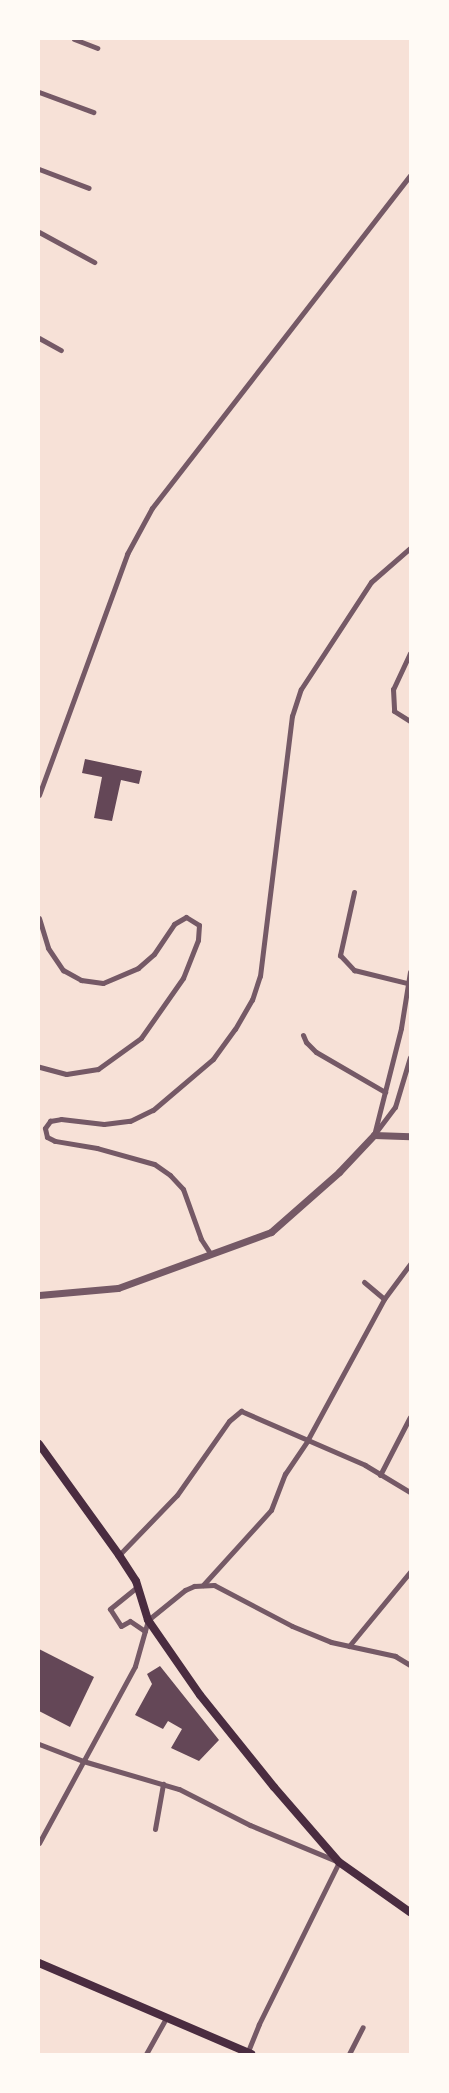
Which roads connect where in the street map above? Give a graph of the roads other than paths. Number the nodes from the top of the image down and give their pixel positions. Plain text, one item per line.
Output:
1 (74, 39) edge
2 (97, 48) dead end
3 (39, 92) edge
4 (93, 112) dead end
5 (39, 169) edge
6 (410, 175) edge
7 (89, 188) dead end
8 (39, 232) edge
9 (94, 262) dead end
10 (39, 338) edge
11 (61, 350) dead end
12 (410, 548) edge
13 (410, 653) edge
14 (410, 721) edge
15 (39, 795) edge
16 (354, 892) dead end
17 (39, 918) edge
18 (410, 972) edge
19 (408, 983) junction
20 (303, 1035) dead end
21 (410, 1057) edge
22 (39, 1067) edge
23 (385, 1092) junction
24 (374, 1135) junction
25 (410, 1136) edge
26 (210, 1253) junction
27 (410, 1264) edge
28 (364, 1282) dead end
29 (39, 1295) edge
30 (384, 1299) junction
31 (410, 1417) edge
32 (308, 1442) junction
33 (39, 1447) edge
34 (380, 1475) junction
35 (410, 1492) edge
36 (119, 1556) junction
37 (410, 1572) edge
38 (204, 1585) junction
39 (137, 1587) junction
40 (148, 1620) junction
41 (145, 1631) junction
42 (349, 1646) junction
43 (410, 1665) edge
44 (39, 1744) edge
45 (82, 1761) junction
46 (163, 1784) junction
47 (155, 1829) dead end
48 (39, 1842) edge
49 (339, 1862) junction
50 (410, 1912) edge
51 (39, 1963) edge
52 (166, 2018) junction
53 (363, 2027) dead end
54 (146, 2054) edge
55 (249, 2054) edge
56 (349, 2054) edge

1 - 2 street
3 - 4 street
5 - 7 street
6 - 15 street
8 - 9 street
10 - 11 street
12 - 26 street
13 - 14 street
16 - 19 street
17 - 22 street
18 - 19 street
19 - 23 street
20 - 23 street
21 - 24 street
23 - 24 street
24 - 25 street
24 - 26 street
26 - 29 street
27 - 30 street
28 - 30 street
30 - 32 street
31 - 34 street
32 - 34 street
32 - 36 street
32 - 38 street
33 - 36 main road
34 - 35 street
36 - 39 main road
37 - 42 street
38 - 40 street
38 - 42 street
39 - 40 main road
39 - 41 street
40 - 41 street
40 - 49 main road
41 - 45 street
42 - 43 street
44 - 45 street
45 - 46 street
45 - 48 street
46 - 47 street
46 - 49 street
49 - 50 main road
49 - 55 street
51 - 52 main road
52 - 54 street
52 - 55 main road
53 - 56 street

